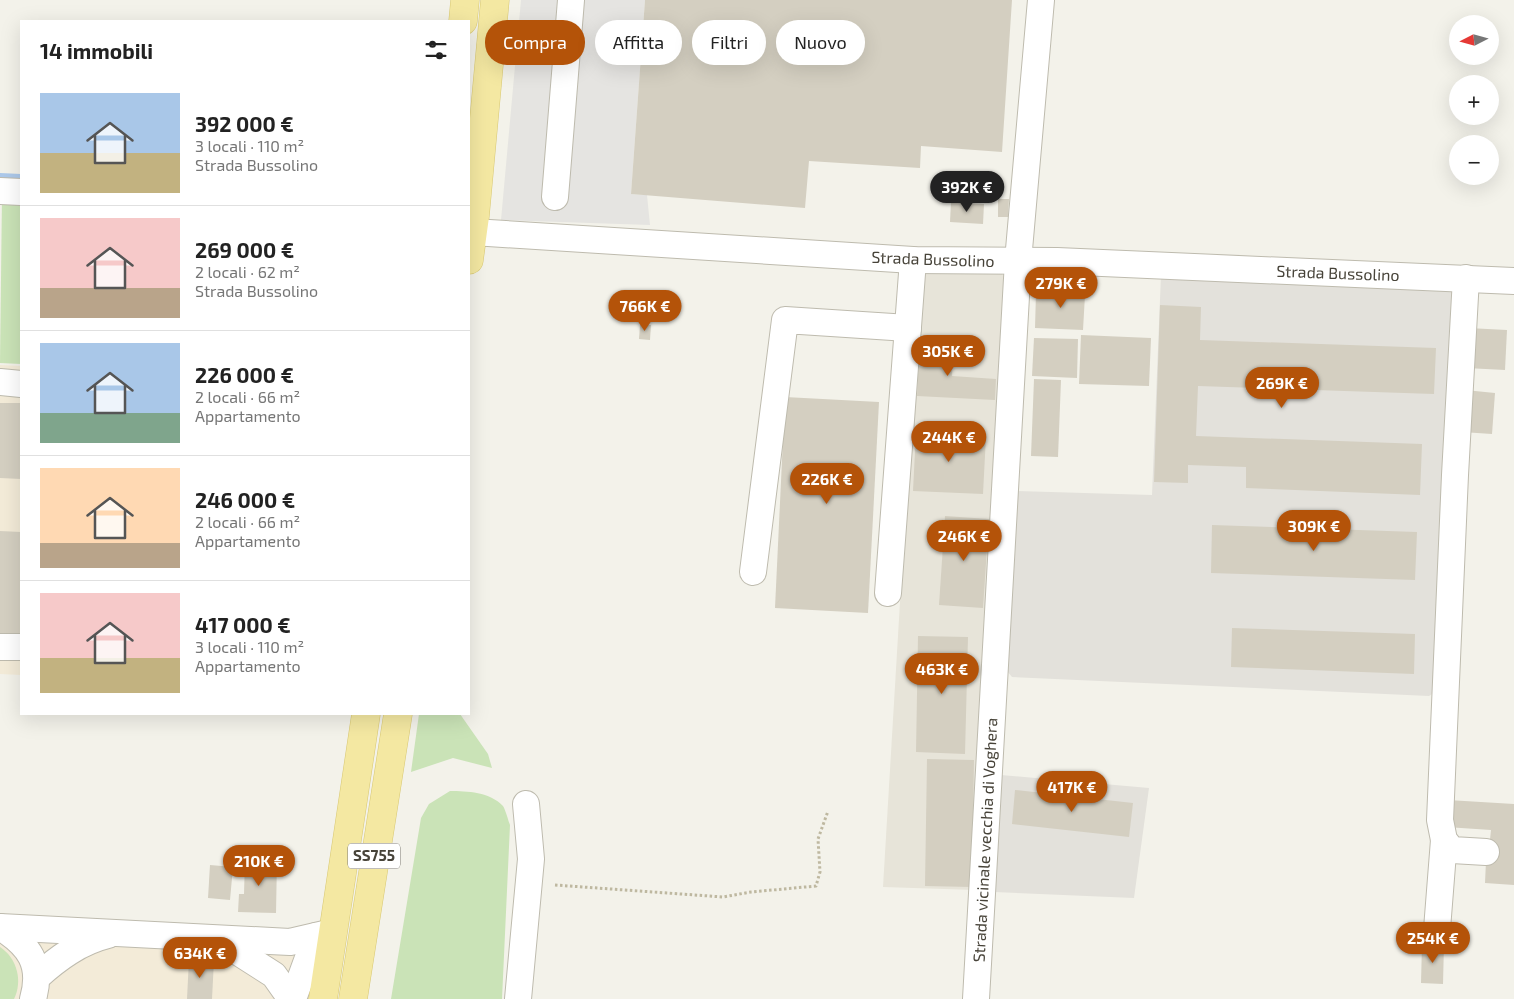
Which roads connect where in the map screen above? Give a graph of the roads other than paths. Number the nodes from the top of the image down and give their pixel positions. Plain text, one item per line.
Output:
1 (465, 0) edge
2 (495, 0) edge
3 (571, 0) edge
4 (1041, 0) edge
5 (463, 20) edge
6 (0, 191) edge
7 (20, 192) edge
8 (556, 196) dead end
9 (474, 224) junction
10 (470, 253) edge
11 (913, 260) junction
12 (1018, 261) junction
13 (1466, 278) junction
14 (1514, 281) edge
15 (908, 328) junction
16 (0, 382) edge
17 (20, 384) edge
18 (753, 572) dead end
19 (888, 593) dead end
20 (0, 646) edge
21 (20, 647) edge
22 (366, 715) edge
23 (398, 715) edge
24 (526, 804) dead end
25 (1444, 840) junction
26 (1486, 852) dead end
27 (1437, 929) dead end
28 (6, 931) edge
29 (123, 932) junction
30 (324, 934) junction
31 (200, 937) junction
32 (90, 939) junction
33 (38, 990) edge
34 (292, 999) edge
35 (323, 999) edge
36 (353, 999) edge
37 (518, 999) edge
38 (976, 999) edge

1 - 5 main road
2 - 9 main road
3 - 8 street
4 - 12 street, Strada vicinale vecchia di Voghera
6 - 7 street
9 - 10 main road
9 - 11 street, Strada Bussolino
11 - 12 street, Strada Bussolino
11 - 15 street
12 - 13 street, Strada Bussolino
12 - 38 street, Strada vicinale vecchia di Voghera
13 - 14 street, Strada Bussolino
13 - 25 street
15 - 18 street
15 - 19 street
16 - 17 street
20 - 21 street
22 - 30 main road, SS755
23 - 36 main road, SS755
24 - 37 street
25 - 26 street
25 - 27 street
28 - 29 street
28 - 32 street
28 - 33 street
29 - 31 street
29 - 32 street
30 - 31 street
30 - 34 street
30 - 35 main road, SS755
31 - 34 street
32 - 33 street

